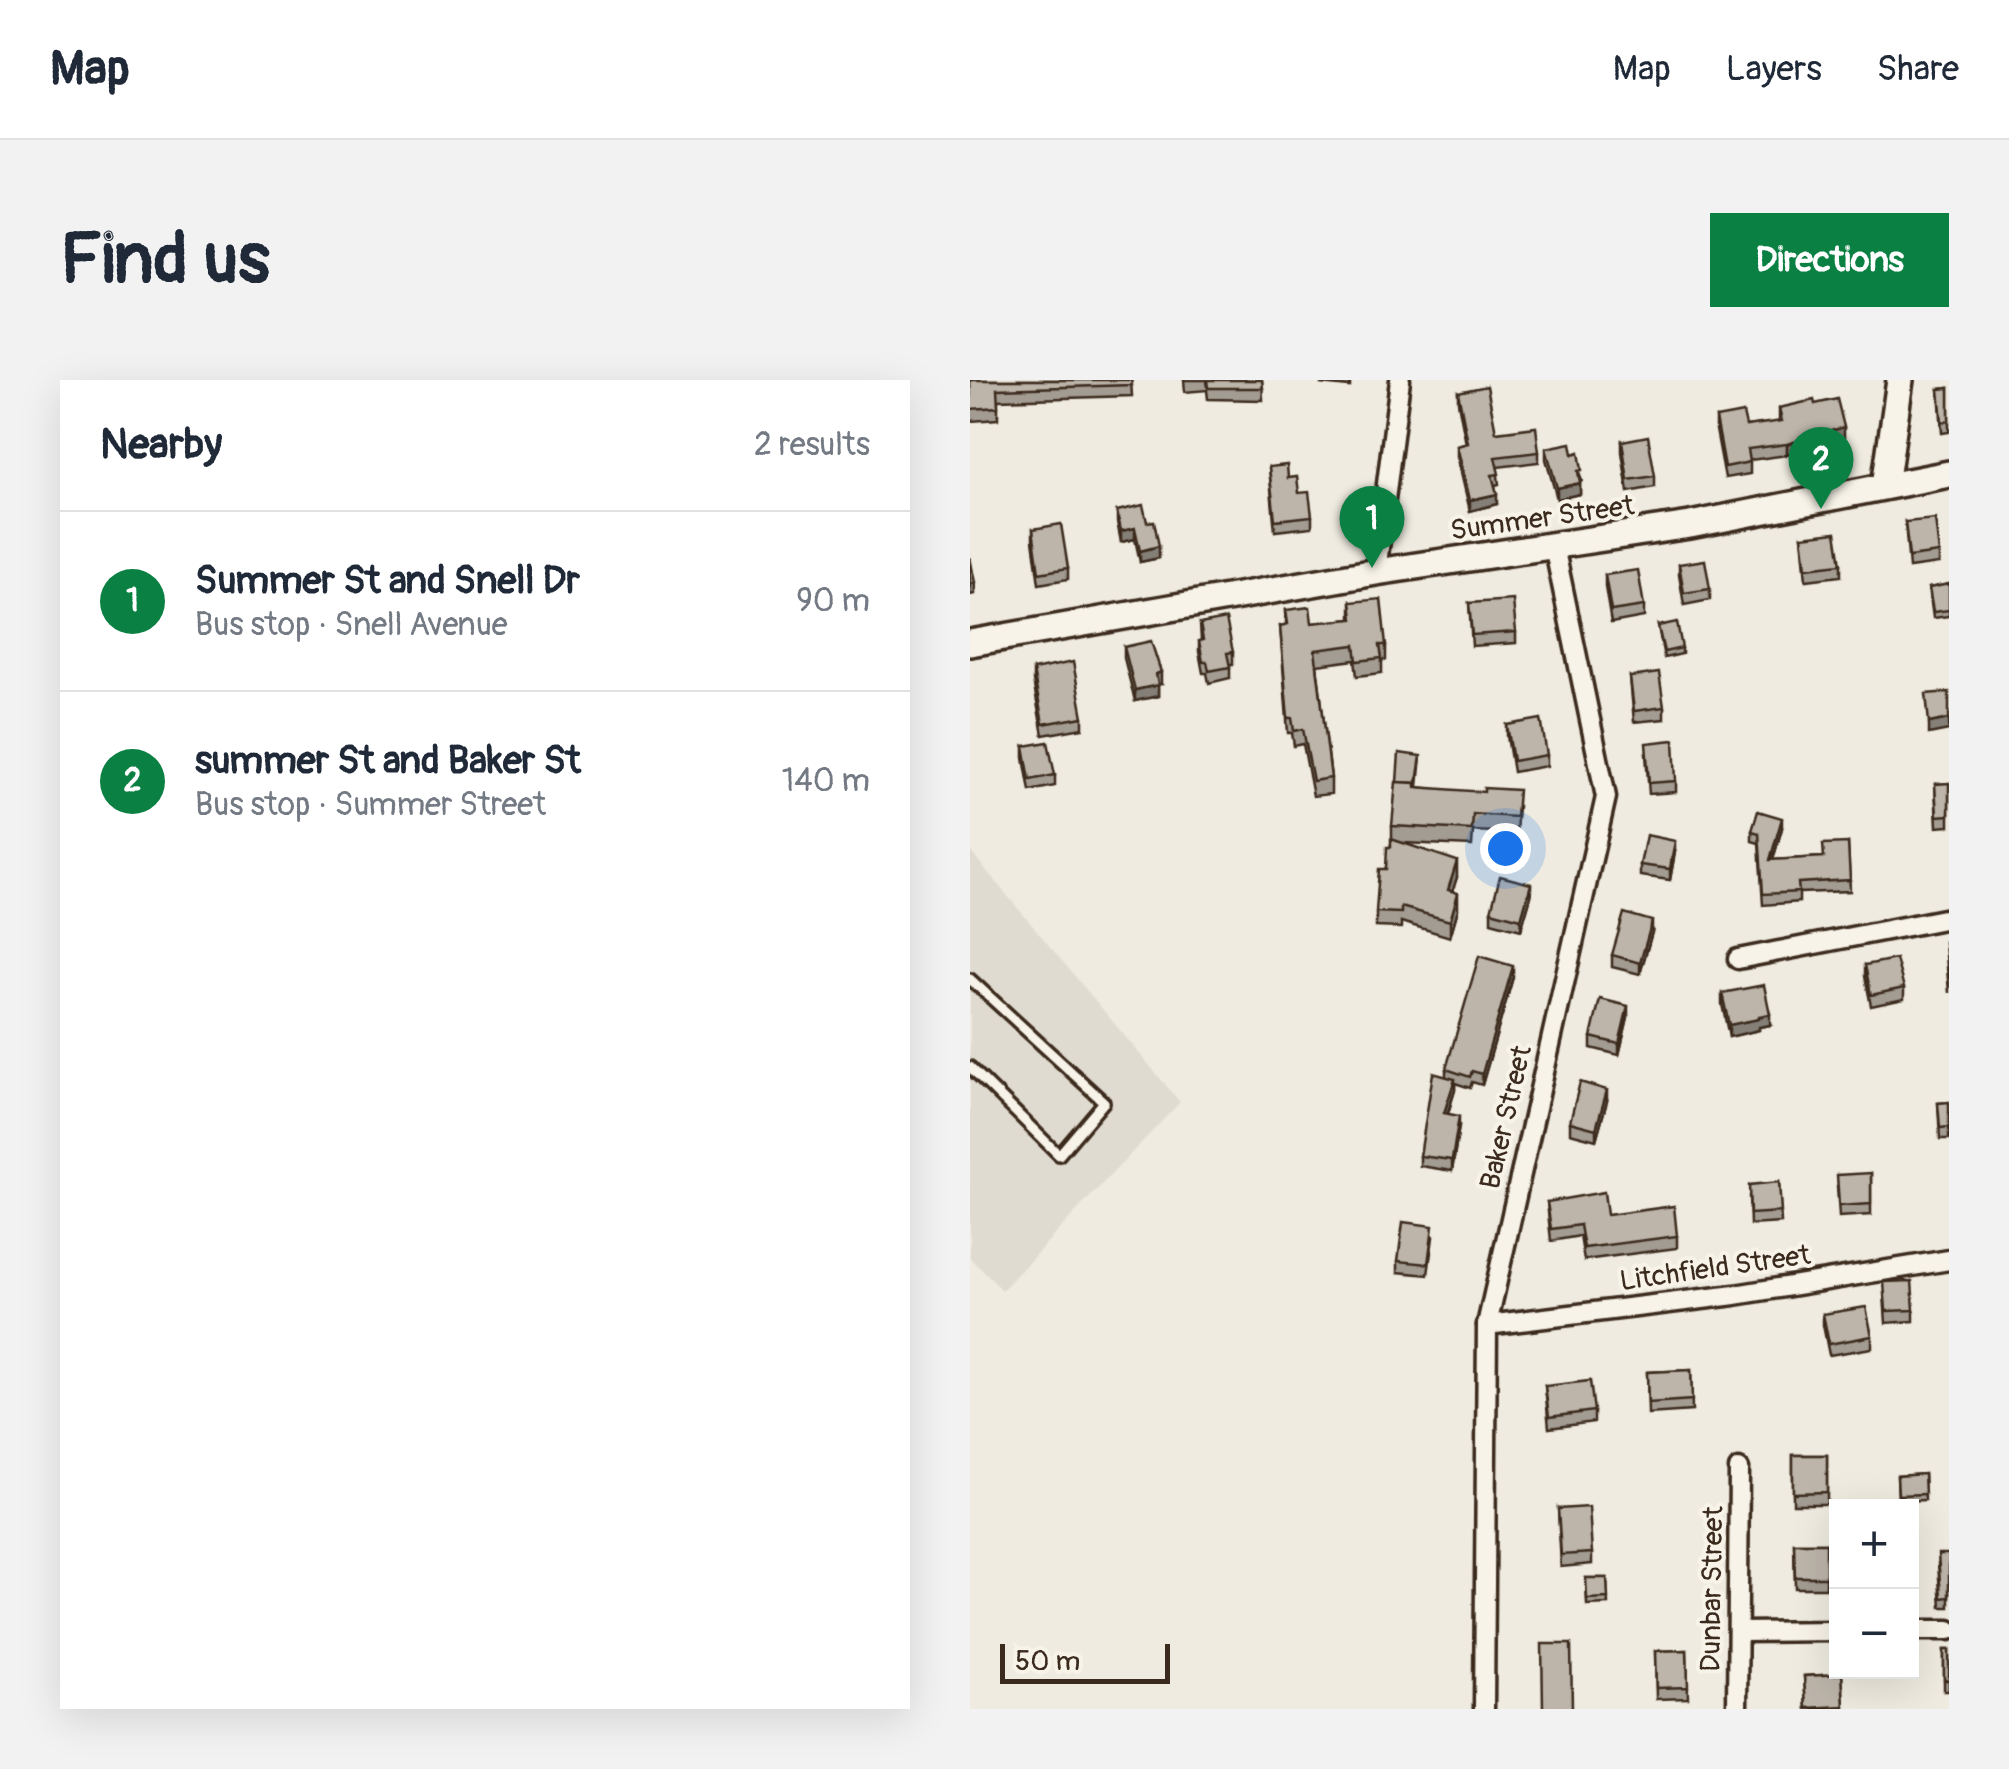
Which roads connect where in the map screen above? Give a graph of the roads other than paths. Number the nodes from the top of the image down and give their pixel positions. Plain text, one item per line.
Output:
1 (1400, 380) edge
2 (1900, 380) edge
3 (1949, 474) edge
4 (1885, 486) junction
5 (1554, 546) junction
6 (1376, 572) junction
7 (970, 642) edge
8 (1949, 918) edge
9 (1738, 959) dead end
10 (970, 978) edge
11 (970, 1067) edge
12 (1949, 1260) edge
13 (1487, 1324) junction
14 (1740, 1470) dead end
15 (1919, 1630) edge
16 (1949, 1630) edge
17 (1829, 1631) edge
18 (1738, 1632) junction
19 (1484, 1709) edge
20 (1736, 1709) edge

1 - 6 street
2 - 4 street
3 - 4 street, Summer Street
4 - 5 street, Summer Street
5 - 6 street, Summer Street
5 - 13 street, Baker Street
6 - 7 street, Summer Street
8 - 9 street
10 - 11 lane
12 - 13 street, Litchfield Street
13 - 19 street, Baker Street
14 - 18 street, Dunbar Street
15 - 16 street
17 - 18 street
18 - 20 street, Dunbar Street

